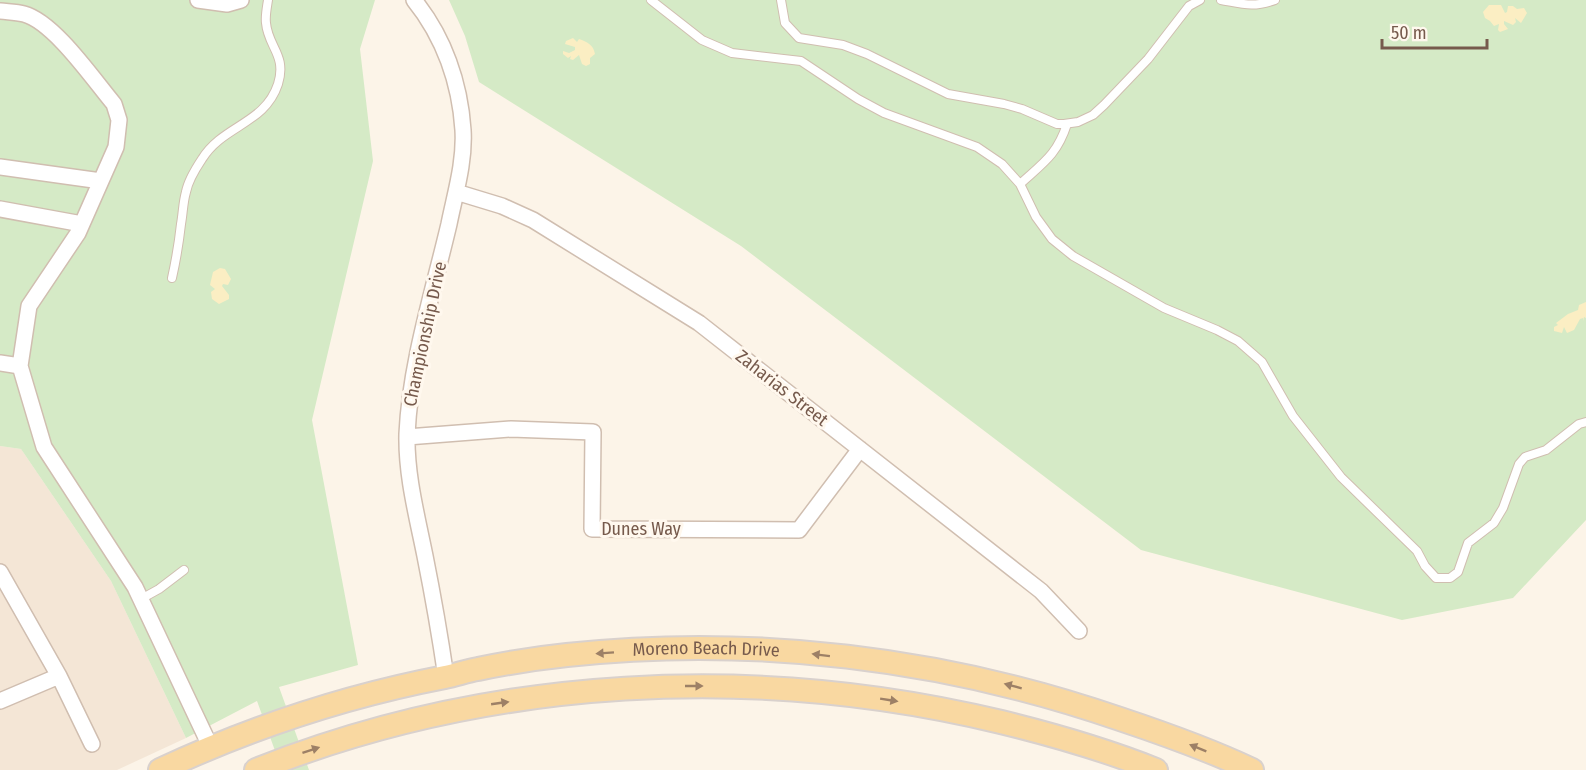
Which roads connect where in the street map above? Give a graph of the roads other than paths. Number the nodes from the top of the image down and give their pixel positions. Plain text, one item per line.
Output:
1 (198, 0) edge
2 (241, 0) edge
3 (268, 0) edge
4 (414, 0) edge
5 (651, 0) edge
6 (781, 0) edge
7 (1200, 0) edge
8 (1221, 0) edge
9 (1275, 0) edge
10 (0, 11) edge
11 (1067, 124) junction
12 (0, 167) edge
13 (101, 181) junction
14 (1020, 184) junction
15 (456, 192) junction
16 (0, 209) edge
17 (82, 224) junction
18 (172, 278) dead end
19 (0, 363) edge
20 (20, 366) junction
21 (1586, 422) edge
22 (407, 437) junction
23 (860, 449) junction
24 (184, 570) dead end
25 (0, 572) edge
26 (141, 599) junction
27 (1079, 631) dead end
28 (59, 676) junction
29 (446, 677) junction
30 (0, 701) edge
31 (451, 712) junction
32 (92, 744) dead end
33 (211, 748) junction
34 (160, 770) edge
35 (256, 770) edge
36 (1156, 770) edge
37 (1252, 770) edge

1 - 2 street
3 - 18 lane
4 - 15 street, Championship Drive
5 - 14 lane
6 - 11 lane
7 - 11 lane
8 - 9 lane
10 - 13 street
11 - 14 lane
12 - 13 street
13 - 17 street
14 - 21 lane
15 - 22 street, Championship Drive
15 - 23 street, Zaharias Street
16 - 17 street
17 - 20 street
19 - 20 street
20 - 26 street
22 - 23 street, Dunes Way
22 - 29 street, Championship Drive
23 - 27 street, Zaharias Street
24 - 26 lane
25 - 28 street
26 - 33 street
28 - 30 street
28 - 32 street
29 - 31 main road
29 - 33 main road, Moreno Beach Drive
37 -> 29 main road, Moreno Beach Drive
35 -> 31 main road, Moreno Beach Drive
31 -> 36 main road, Moreno Beach Drive
33 - 34 main road, Moreno Beach Drive

